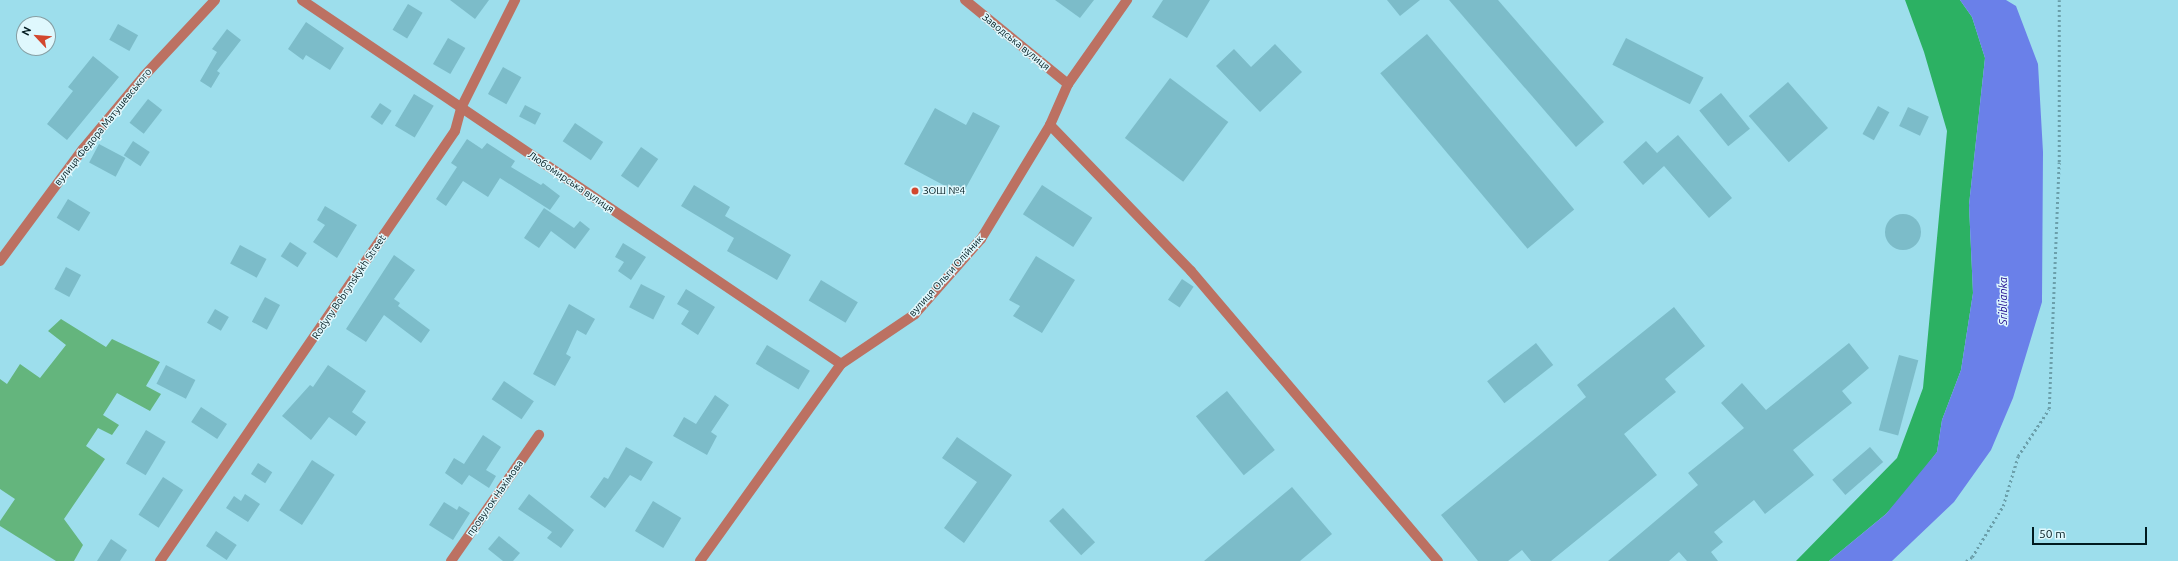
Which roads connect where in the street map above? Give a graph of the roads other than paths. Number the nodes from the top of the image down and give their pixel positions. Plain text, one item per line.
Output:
1 (215, 0) edge
2 (302, 0) edge
3 (516, 0) edge
4 (965, 0) edge
5 (1127, 0) edge
6 (1068, 84) junction
7 (461, 108) junction
8 (1050, 125) junction
9 (0, 261) edge
10 (841, 364) junction
11 (539, 435) dead end
12 (160, 561) edge
13 (451, 561) edge
14 (700, 561) edge
15 (1438, 561) edge

1 - 9 street, вулиця Федора Матушевського
2 - 7 street, Любомирська вулиця
3 - 7 street, Rodyny Bobrynskykh Street
4 - 6 street, Заводська вулиця
5 - 6 street, вулиця Ольги Олійник
6 - 8 street, вулиця Ольги Олійник
7 - 10 street, Любомирська вулиця
7 - 12 street, Rodyny Bobrynskykh Street
8 - 10 street, вулиця Ольги Олійник
8 - 15 street
10 - 14 street, вулиця Ольги Олійник
11 - 13 street, провулок Нахімова

